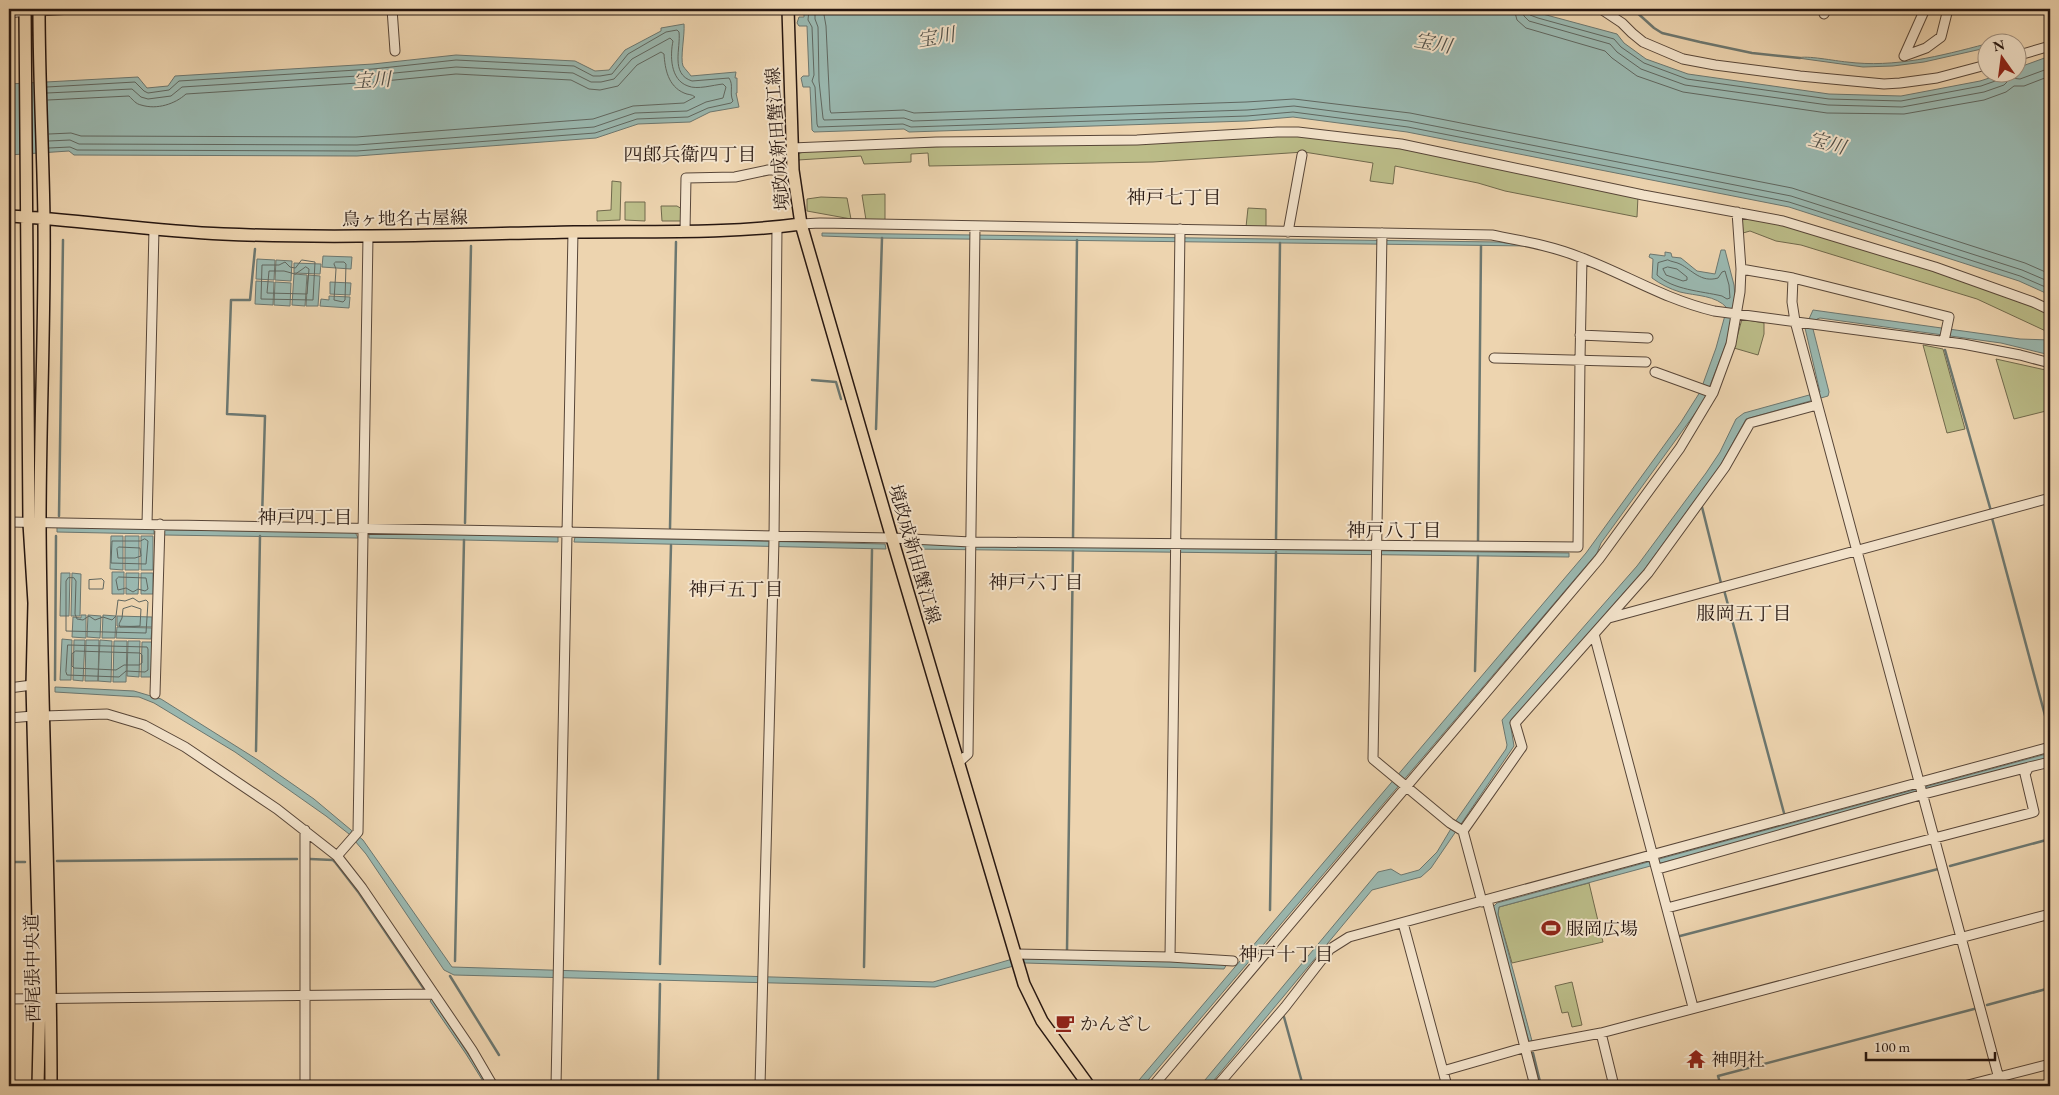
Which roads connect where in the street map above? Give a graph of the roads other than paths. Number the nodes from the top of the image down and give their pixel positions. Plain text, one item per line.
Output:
1 (72, 9) edge
2 (392, 9) edge
3 (788, 9) edge
4 (1601, 9) edge
5 (1925, 9) edge
6 (1948, 9) edge
7 (25, 10) edge
8 (45, 10) edge
9 (9, 13) edge
10 (2050, 46) edge
11 (395, 51) dead end
12 (2026, 53) edge
13 (1976, 68) edge
14 (792, 148) junction
15 (1302, 155) dead end
16 (793, 170) junction
17 (1737, 212) junction
18 (9, 216) edge
19 (27, 217) junction
20 (44, 219) junction
21 (801, 224) junction
22 (777, 228) junction
23 (154, 229) junction
24 (685, 230) junction
25 (573, 232) junction
26 (1288, 232) junction
27 (975, 233) junction
28 (1180, 236) junction
29 (368, 237) junction
30 (1382, 239) junction
31 (1582, 258) junction
32 (1741, 269) junction
33 (1793, 278) junction
34 (2050, 310) edge
35 (1737, 314) junction
36 (1795, 321) junction
37 (1580, 335) junction
38 (1648, 338) dead end
39 (1945, 340) junction
40 (1494, 358) dead end
41 (1580, 359) junction
42 (1646, 362) dead end
43 (2050, 363) edge
44 (1655, 372) dead end
45 (1712, 392) junction
46 (1816, 400) junction
47 (2050, 498) edge
48 (9, 522) edge
49 (34, 523) junction
50 (147, 524) junction
51 (160, 524) junction
52 (362, 527) junction
53 (567, 532) junction
54 (892, 538) junction
55 (774, 541) junction
56 (971, 546) junction
57 (1176, 548) junction
58 (1378, 550) junction
59 (1857, 550) junction
60 (1609, 618) junction
61 (1594, 634) junction
62 (32, 685) junction
63 (9, 688) edge
64 (155, 694) dead end
65 (39, 716) junction
66 (9, 718) edge
67 (2050, 748) edge
68 (2050, 762) edge
69 (958, 763) junction
70 (2029, 767) junction
71 (1921, 782) junction
72 (1404, 785) junction
73 (1924, 794) junction
74 (1459, 828) junction
75 (305, 830) junction
76 (1936, 838) junction
77 (1654, 855) junction
78 (337, 856) junction
79 (1658, 869) junction
80 (1485, 901) junction
81 (1668, 908) junction
82 (2050, 914) edge
83 (1403, 923) junction
84 (1962, 937) junction
85 (1015, 954) junction
86 (1170, 957) junction
87 (1233, 961) dead end
88 (433, 994) junction
89 (304, 995) junction
90 (9, 999) edge
91 (45, 999) junction
92 (1693, 1007) junction
93 (1601, 1033) junction
94 (1526, 1047) junction
95 (2050, 1064) edge
96 (1443, 1071) junction
97 (2000, 1082) edge
98 (38, 1086) edge
99 (51, 1086) edge
100 (305, 1086) edge
101 (493, 1086) edge
102 (556, 1086) edge
103 (760, 1086) edge
104 (1089, 1086) edge
105 (1154, 1086) edge
106 (1217, 1086) edge
107 (1447, 1086) edge
108 (1535, 1086) edge
109 (1614, 1086) edge
110 (1964, 1086) edge

1 - 8 street
2 - 11 street
3 - 14 main road, 境政成新田蟹江線
4 - 13 street
5 - 6 street
7 - 9 street
7 - 19 main road, 西尾張中央道
8 - 20 main road, 西尾張中央道
10 - 12 street
14 - 16 main road, 境政成新田蟹江線
14 - 17 street
15 - 26 street
16 - 21 main road, 境政成新田蟹江線
16 - 24 street
17 - 32 street
17 - 34 street
18 - 19 main road, 鳥ヶ地名古屋線
19 - 20 main road, 鳥ヶ地名古屋線
19 - 49 main road, 西尾張中央道
20 - 23 main road, 鳥ヶ地名古屋線
20 - 49 main road, 西尾張中央道
21 - 22 main road, 鳥ヶ地名古屋線
21 - 27 street
21 - 54 main road, 境政成新田蟹江線
22 - 24 main road, 鳥ヶ地名古屋線
22 - 55 street
23 - 29 main road, 鳥ヶ地名古屋線
23 - 50 street
24 - 25 main road, 鳥ヶ地名古屋線
25 - 29 main road, 鳥ヶ地名古屋線
25 - 53 street
26 - 28 street
26 - 30 street
27 - 28 street
27 - 56 street
28 - 57 street
29 - 52 street
30 - 31 street
30 - 58 street
31 - 35 street
31 - 37 street
32 - 33 street
32 - 35 street
33 - 36 street
33 - 39 street
35 - 36 street
35 - 45 street
36 - 39 street
36 - 46 street
37 - 38 street
37 - 41 street
39 - 43 street
40 - 41 street
41 - 42 street
41 - 58 street
44 - 45 street
45 - 72 street
46 - 59 street
46 - 60 street
47 - 59 street
48 - 49 street
49 - 50 street
49 - 62 main road, 西尾張中央道
49 - 65 main road, 西尾張中央道
50 - 51 street
51 - 52 street
51 - 64 street
52 - 53 street
52 - 78 street
53 - 55 street
53 - 102 street
54 - 55 street
54 - 56 street
54 - 69 main road, 境政成新田蟹江線
55 - 103 street
56 - 57 street
56 - 69 street
57 - 58 street
57 - 86 street
58 - 72 street
59 - 60 street
59 - 71 street
60 - 61 street
61 - 74 street
61 - 77 street
62 - 63 street
62 - 65 main road, 西尾張中央道
65 - 66 street
65 - 75 street
65 - 91 main road, 西尾張中央道
67 - 71 street
68 - 70 street
69 - 85 main road, 境政成新田蟹江線
70 - 73 street
70 - 76 street
71 - 73 street
71 - 77 street
72 - 74 street
72 - 105 street
73 - 76 street
73 - 79 street
74 - 80 street
75 - 78 street
75 - 89 street
76 - 81 street
76 - 84 street
77 - 79 street
77 - 80 street
78 - 88 street
79 - 81 street
80 - 83 street
80 - 94 street
81 - 92 street
82 - 84 street
83 - 96 street
83 - 106 street
84 - 92 street
84 - 97 street
85 - 86 street
85 - 104 main road, 境政成新田蟹江線
86 - 87 street
88 - 89 street
88 - 101 street
89 - 91 street
89 - 100 street
90 - 91 street
91 - 98 main road, 西尾張中央道
91 - 99 main road, 西尾張中央道
92 - 93 street
93 - 94 street
93 - 109 street
94 - 96 street
94 - 108 street
95 - 97 street
96 - 107 street
97 - 110 street

